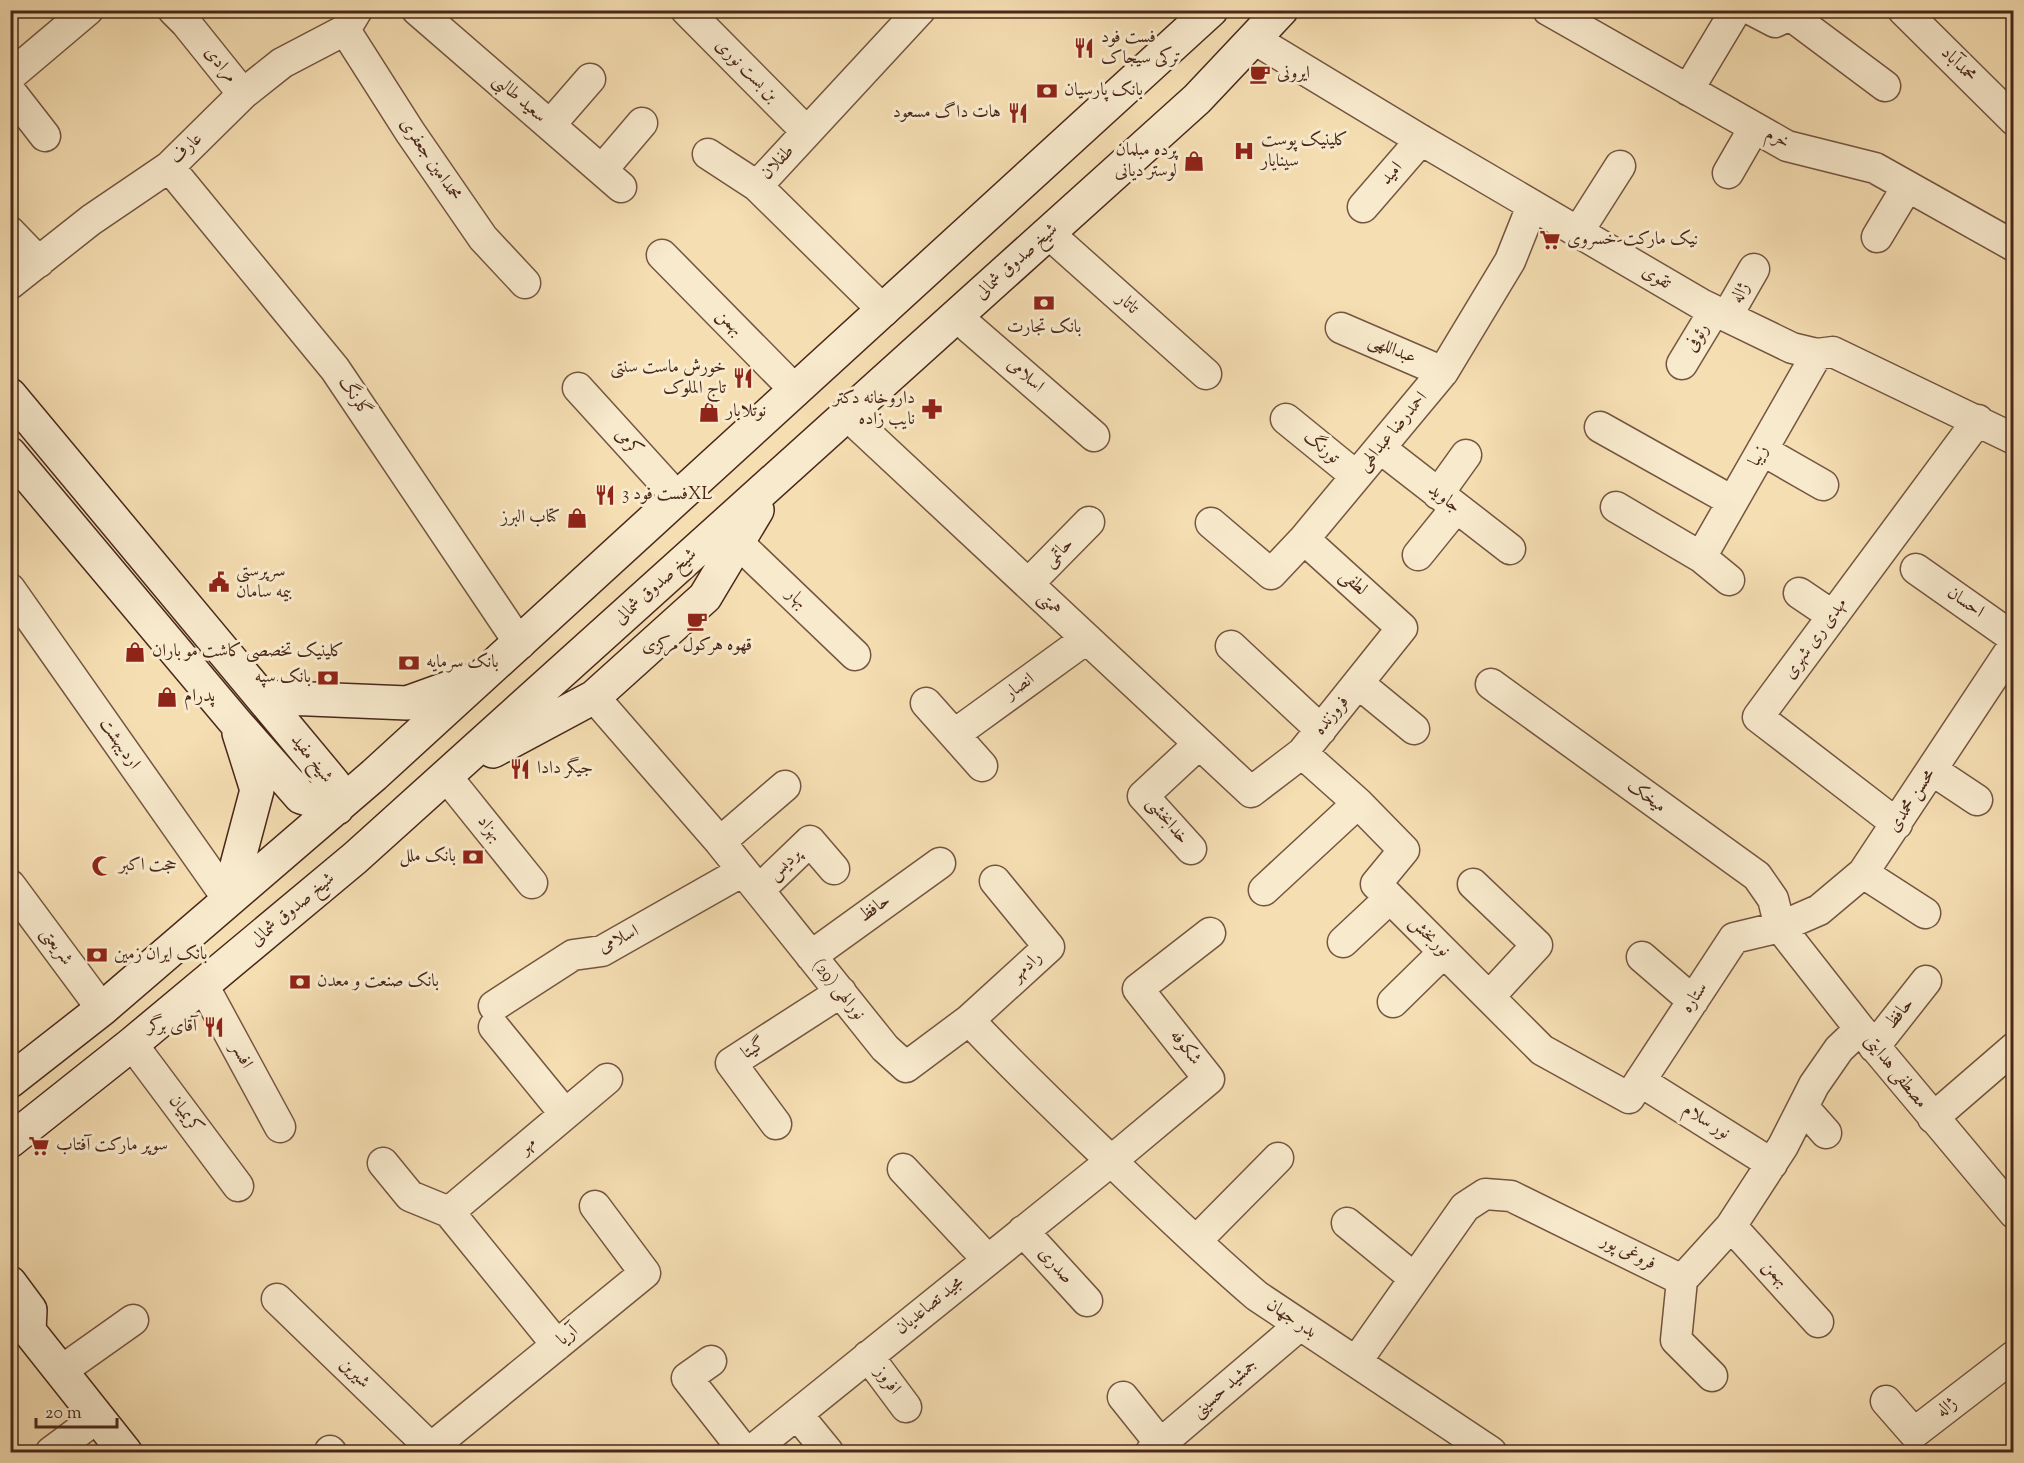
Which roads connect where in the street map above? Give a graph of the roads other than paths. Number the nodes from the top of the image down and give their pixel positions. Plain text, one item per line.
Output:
1 (88, 10) edge
2 (173, 10) edge
3 (417, 10) edge
4 (686, 10) edge
5 (1281, 10) edge
6 (1548, 10) edge
7 (1736, 10) edge
8 (1752, 10) edge
9 (1903, 10) edge
10 (910, 14) edge
11 (1197, 14) edge
12 (351, 20) edge
13 (1254, 39) junction
14 (13, 72) edge
15 (590, 79) dead end
16 (1885, 86) dead end
17 (1688, 90) junction
18 (243, 93) junction
19 (2013, 120) edge
20 (642, 123) dead end
21 (550, 125) junction
22 (1754, 128) junction
23 (807, 132) junction
24 (45, 136) dead end
25 (1421, 140) junction
26 (708, 154) dead end
27 (1620, 166) dead end
28 (168, 167) junction
29 (1728, 173) dead end
30 (757, 186) junction
31 (1907, 187) junction
32 (1532, 206) junction
33 (1363, 207) dead end
34 (10, 232) edge
35 (1578, 232) junction
36 (1048, 233) junction
37 (1877, 237) dead end
38 (2013, 246) edge
39 (662, 255) dead end
40 (39, 262) junction
41 (1754, 269) dead end
42 (525, 283) dead end
43 (10, 284) edge
44 (1721, 314) junction
45 (880, 315) junction
46 (956, 316) junction
47 (1341, 328) dead end
48 (1817, 354) junction
49 (912, 357) junction
50 (1682, 364) dead end
51 (1443, 372) junction
52 (1206, 374) dead end
53 (578, 388) dead end
54 (796, 391) junction
55 (10, 395) edge
56 (847, 415) junction
57 (1286, 419) dead end
58 (1977, 420) junction
59 (1600, 427) dead end
60 (1094, 436) dead end
61 (2013, 439) edge
62 (1380, 448) junction
63 (1762, 450) junction
64 (10, 454) edge
65 (1467, 455) dead end
66 (1356, 476) junction
67 (776, 479) junction
68 (1824, 485) dead end
69 (678, 498) junction
70 (1447, 501) junction
71 (1732, 501) junction
72 (1616, 507) dead end
73 (1089, 522) dead end
74 (1211, 522) dead end
75 (1305, 539) junction
76 (737, 542) junction
77 (1510, 549) dead end
78 (1418, 555) dead end
79 (1701, 557) junction
80 (1916, 569) dead end
81 (1729, 580) dead end
82 (1028, 584) junction
83 (10, 589) edge
84 (1798, 593) dead end
85 (1833, 616) junction
86 (1402, 628) joint
87 (2013, 638) edge
88 (1086, 639) junction
89 (519, 644) junction
90 (2013, 645) edge
91 (1231, 646) dead end
92 (855, 655) dead end
93 (484, 676) junction
94 (1358, 683) junction
95 (1491, 684) dead end
96 (262, 697) junction
97 (594, 697) junction
98 (926, 703) dead end
99 (236, 723) junction
100 (1414, 729) dead end
101 (1321, 730) junction
102 (955, 734) junction
103 (1199, 744) junction
104 (1302, 753) junction
105 (982, 766) dead end
106 (1932, 770) junction
107 (446, 776) junction
108 (785, 786) dead end
109 (1251, 792) joint
110 (1977, 800) dead end
111 (1358, 803) junction
112 (337, 808) junction
113 (1897, 824) junction
114 (720, 842) junction
115 (369, 845) junction
116 (1191, 849) dead end
117 (940, 863) dead end
118 (834, 869) dead end
119 (1863, 873) junction
120 (751, 880) junction
121 (995, 881) dead end
122 (532, 883) dead end
123 (1473, 884) dead end
124 (10, 885) edge
125 (1264, 890) dead end
126 (1390, 898) junction
127 (228, 899) junction
128 (1924, 913) dead end
129 (1780, 927) junction
130 (1210, 933) dead end
131 (1343, 942) dead end
132 (1444, 952) junction
133 (811, 956) junction
134 (1642, 957) dead end
135 (1926, 981) dead end
136 (203, 985) junction
137 (841, 992) junction
138 (1489, 997) junction
139 (1693, 1001) junction
140 (1394, 1002) dead end
141 (102, 1009) junction
142 (969, 1020) junction
143 (1867, 1038) junction
144 (132, 1044) junction
145 (2013, 1048) edge
146 (607, 1079) dead end
147 (10, 1081) edge
148 (1634, 1089) junction
149 (1803, 1107) junction
150 (565, 1114) junction
151 (1933, 1118) junction
152 (776, 1124) dead end
153 (280, 1127) dead end
154 (1826, 1133) dead end
155 (10, 1141) edge
156 (1278, 1158) dead end
157 (1111, 1161) junction
158 (383, 1163) dead end
159 (1772, 1164) junction
160 (903, 1169) dead end
161 (238, 1186) dead end
162 (595, 1206) dead end
163 (449, 1212) junction
164 (2013, 1213) edge
165 (1347, 1223) dead end
166 (1731, 1226) junction
167 (1023, 1231) junction
168 (1196, 1241) junction
169 (988, 1260) junction
170 (1414, 1278) junction
171 (1682, 1280) junction
172 (10, 1283) edge
173 (277, 1299) dead end
174 (1087, 1301) dead end
175 (132, 1320) dead end
176 (1818, 1322) dead end
177 (20, 1323) edge
178 (1300, 1325) junction
179 (557, 1345) junction
180 (868, 1356) junction
181 (2013, 1356) edge
182 (711, 1360) dead end
183 (1356, 1362) junction
184 (61, 1371) junction
185 (1712, 1376) dead end
186 (1122, 1397) dead end
187 (1887, 1401) dead end
188 (906, 1407) dead end
189 (797, 1414) junction
190 (98, 1417) junction
191 (1922, 1443) edge
192 (428, 1450) edge
193 (1160, 1450) edge
194 (51, 1452) edge
195 (125, 1452) edge
196 (748, 1452) edge
197 (828, 1452) edge
198 (1491, 1452) edge

1 - 14 street
2 - 18 street, مرادی
3 - 21 street, سعید طالبی
4 - 23 street, بن بست نوری
5 - 13 main road, شیخ صدوق شمالی
6 - 17 street, خرم
7 - 17 street
8 - 16 street
9 - 19 street, محمدآباد
10 - 23 street, طفلان
11 - 45 main road
12 - 18 street, عارف
12 - 42 street, محمدامین جعفری
13 - 25 street, تقوی
13 - 36 main road, شیخ صدوق شمالی
14 - 24 street
15 - 21 street
17 - 22 street, خرم
18 - 28 street, عارف
20 - 21 street, سعید طالبی
22 - 29 street
22 - 31 street, خرم
23 - 30 street, طفلان
25 - 32 street, تقوی
25 - 33 street, امید
26 - 30 street
27 - 35 street
28 - 40 street, عارف
28 - 89 street, گلرنگ
30 - 45 street, طفلان
31 - 37 street
31 - 38 street, خرم
32 - 35 street, تقوی
32 - 51 street, احمدرضا عبدالهی
34 - 40 street
35 - 44 street, تقوی
36 - 46 main road, شیخ صدوق شمالی
36 - 52 street, تاتار
39 - 54 street, بهمن
40 - 43 street, عارف
41 - 44 street, ژاله
44 - 48 street, تقوی
44 - 50 street, رئوفی
45 - 49 main road
45 - 54 main road
46 - 49 main road, شیخ صدوق شمالی
46 - 60 street, اسلامی
47 - 51 street, عبداللهی
48 - 58 street, تقوی
48 - 63 street, زیبا
49 - 56 main road, شیخ صدوق شمالی
51 - 62 street, احمدرضا عبدالهی
53 - 69 street, کرمی
54 - 69 main road
55 - 96 main road, شیخ مفید
56 - 67 main road, شیخ صدوق شمالی
56 - 82 street, همتی
57 - 66 street, تورنگ
58 - 61 street, تقوی
58 - 85 street, مهدی ری شهری
59 - 71 street
62 - 66 street, احمدرضا عبدالهی
62 - 70 street, جاوید
63 - 68 street
63 - 71 street, زیبا
64 - 99 main road, شیخ مفید
65 - 70 street
66 - 75 street, احمدرضا عبدالهی
67 - 76 main road
67 - 107 main road, شیخ صدوق شمالی
69 - 89 main road
70 - 77 street, جاوید
70 - 78 street
71 - 79 street, زیبا
72 - 79 street
73 - 82 street, حاتمی
74 - 75 street, احمدرضا عبدالهی
75 - 86 street, لطفی
76 - 92 street, بهار
76 - 97 main road
79 - 81 street
80 - 87 street, احسان
82 - 88 street, همتی
83 - 127 street, اردیبهشت
84 - 85 street
85 - 113 street, مهدی ری شهری
86 - 94 street, فروزنده
88 - 102 street, انصار
88 - 103 street, همتی
89 - 93 main road
90 - 106 street, محسن محمدی
91 - 101 street
93 - 96 main road
93 - 112 main road
94 - 100 street
94 - 101 street, فروزنده
95 - 129 street, میخک
96 - 112 main road, شیخ مفید
97 - 107 main road
97 - 114 street, نورالهی (29)
98 - 102 street
99 - 112 main road, شیخ مفید
99 - 127 main road
101 - 104 street, فروزنده
102 - 105 street
103 - 109 street, همتی
103 - 116 street, خدابخشی
104 - 109 street, فروزنده
104 - 111 street, نوربخش
106 - 110 street
106 - 113 street, محسن محمدی
107 - 115 main road, شیخ صدوق شمالی
107 - 122 street, بهزاد
108 - 114 street
111 - 125 street
111 - 126 street, نوربخش
112 - 115 main road
112 - 127 main road
113 - 119 street, محسن محمدی
114 - 120 street, نورالهی (29)
115 - 136 main road, شیخ صدوق شمالی
117 - 133 street, حافظ
118 - 120 street, پردیس
119 - 128 street
119 - 129 street, محسن محمدی
120 - 133 street, نورالهی (29)
120 - 150 street, اسلامی
121 - 142 street, رادمهر
123 - 138 street
124 - 141 street, شریعتی
126 - 131 street
126 - 132 street, نوربخش
127 - 141 main road
129 - 139 street, ستاره
129 - 143 street, مصطفی هدایتی
130 - 157 street, شکوفه
132 - 138 street, نوربخش
132 - 140 street
133 - 137 street, نورالهی (29)
134 - 139 street
135 - 143 street, حافظ
136 - 144 main road, شیخ صدوق شمالی
136 - 153 street, افسر
137 - 142 street, نورالهی (29)
137 - 152 street, گیتا
138 - 148 street, نوربخش
139 - 148 street, ستاره
141 - 147 main road
142 - 157 street
143 - 149 street
143 - 151 street, مصطفی هدایتی
144 - 155 main road, شیخ صدوق شمالی
144 - 161 street, کریمیان
145 - 151 street
146 - 150 street, مهر
148 - 159 street, نور سلام
149 - 154 street
149 - 159 street
150 - 163 street, مهر
151 - 164 street, مصطفی هدایتی
156 - 168 street
157 - 167 street, مجید تصاعدیان
157 - 168 street, بدر جهان
158 - 163 street
159 - 166 street
160 - 169 street
162 - 179 street, آریا
163 - 179 street
165 - 170 street
166 - 171 street
166 - 176 street, بهمن
167 - 169 street, مجید تصاعدیان
167 - 174 street, صدری
168 - 178 street, بدر جهان
169 - 180 street, مجید تصاعدیان
170 - 171 street, فروغی پور
170 - 183 street, فروغی پور
171 - 185 street
172 - 177 main road
173 - 192 street, شیرین
175 - 184 street
177 - 184 main road
178 - 183 street, بدر جهان
178 - 193 street, جمشید حسینی
179 - 192 street, آریا
180 - 188 street, افروز
180 - 189 street, مجید تصاعدیان
181 - 191 street, ژاله
182 - 196 street
183 - 198 street, بدر جهان
184 - 190 main road
186 - 193 street
187 - 191 street, ژاله
189 - 196 street, مجید تصاعدیان
189 - 197 street
190 - 194 street
190 - 195 main road

